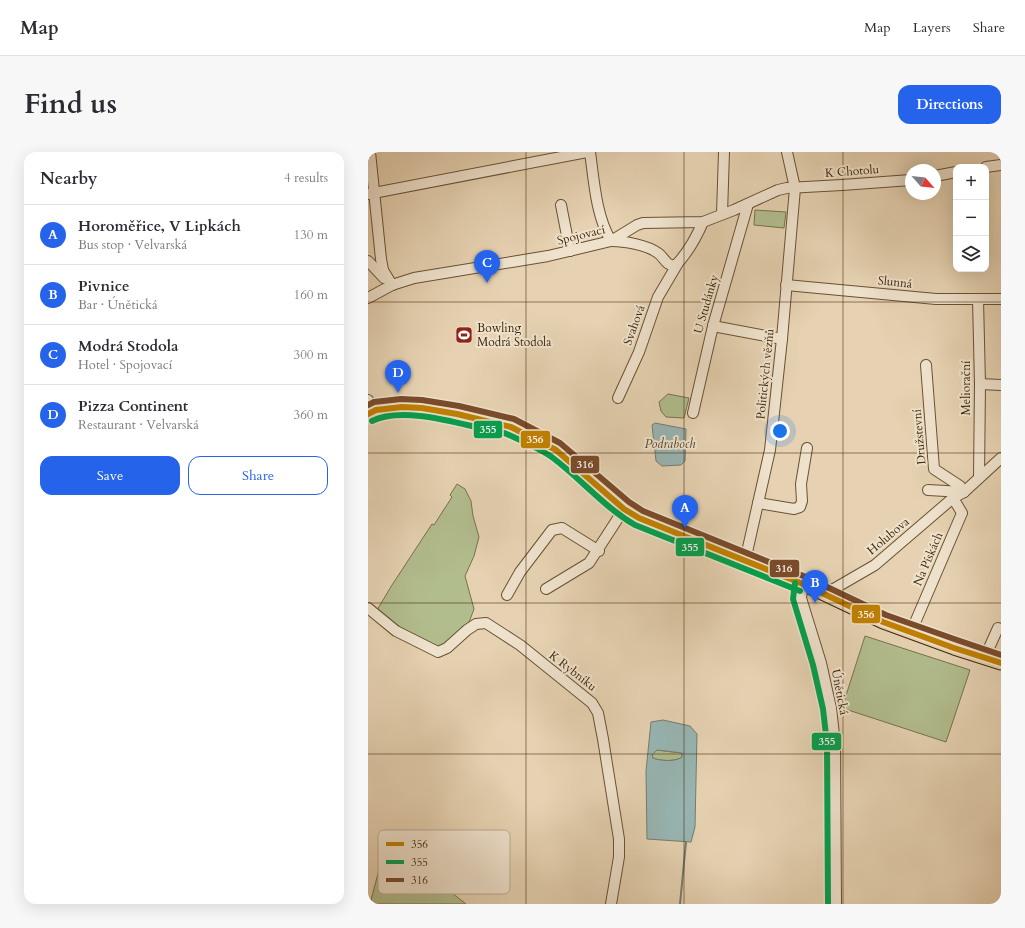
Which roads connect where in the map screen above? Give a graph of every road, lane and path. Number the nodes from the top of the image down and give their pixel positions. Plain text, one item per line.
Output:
1 (370, 152) edge
2 (588, 152) edge
3 (724, 152) edge
4 (787, 152) edge
5 (1001, 165) edge
6 (989, 167) edge
7 (953, 173) edge
8 (941, 175) edge
9 (905, 180) edge
10 (795, 188) junction
11 (371, 193) edge
12 (748, 204) junction
13 (561, 205) dead end
14 (722, 214) junction
15 (703, 222) junction
16 (611, 241) junction
17 (570, 251) junction
18 (368, 261) edge
19 (678, 263) junction
20 (392, 285) junction
21 (786, 285) junction
22 (368, 298) edge
23 (978, 299) junction
24 (1001, 299) edge
25 (712, 326) junction
26 (782, 339) junction
27 (926, 365) dead end
28 (980, 384) junction
29 (1001, 385) edge
30 (618, 398) dead end
31 (368, 400) edge
32 (372, 412) edge
33 (693, 413) dead end
34 (807, 448) dead end
35 (1001, 458) edge
36 (979, 478) junction
37 (928, 490) dead end
38 (964, 492) junction
39 (953, 498) junction
40 (758, 503) junction
41 (624, 509) junction
42 (599, 551) junction
43 (745, 561) junction
44 (803, 584) junction
45 (546, 589) dead end
46 (825, 594) junction
47 (507, 595) dead end
48 (368, 608) edge
49 (998, 628) dead end
50 (911, 632) junction
51 (985, 657) junction
52 (1001, 663) edge
53 (611, 904) edge
54 (836, 904) edge

1 - 11 street
2 - 11 street
2 - 16 street
3 - 14 street
4 - 10 street, Politických vězňů
5 - 6 street
7 - 8 street
9 - 10 street, K Chotolu
10 - 12 street, Spojovací
10 - 21 street, Politických vězňů
11 - 20 street
12 - 14 street, Spojovací
12 - 25 street, U Studánky
13 - 17 street
14 - 15 street, Spojovací
15 - 16 street, Spojovací
15 - 19 street, Svahová
16 - 17 street, Spojovací
16 - 19 street
17 - 20 street, Spojovací
18 - 20 street
19 - 30 street, Svahová
20 - 22 street, Spojovací
21 - 23 street, Slunná
21 - 26 street, Politických vězňů
23 - 24 street, Slunná
23 - 28 street, Meliorační
25 - 26 street
25 - 33 street, U Studánky
26 - 40 street, Politických vězňů
27 - 38 street, Družstevní
28 - 29 street
28 - 36 street, Meliorační
31 - 32 street
32 - 41 main road
34 - 40 street
35 - 36 street, Holubova
36 - 38 street, Holubova
37 - 38 street
38 - 39 street, Holubova
39 - 46 street, Holubova
39 - 50 street, Na Pískách
40 - 43 street, Politických vězňů
41 - 42 street
41 - 43 main road
42 - 45 street
42 - 47 street
43 - 44 main road
44 - 46 main road
44 - 54 street, Únětická
46 - 50 main road
48 - 53 street, K Rybníku
49 - 51 street
50 - 51 main road
51 - 52 main road

